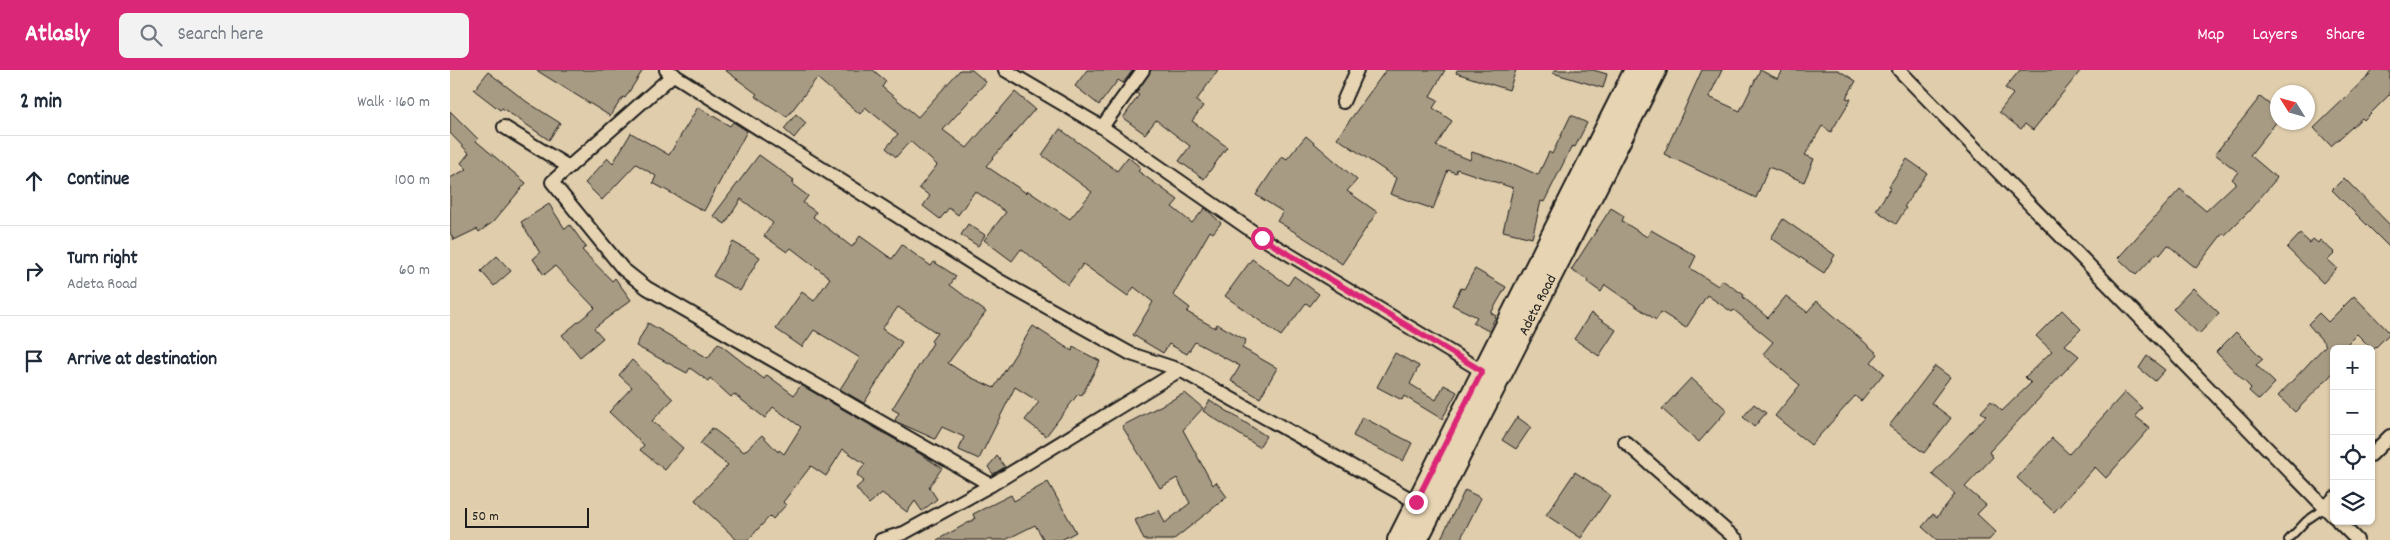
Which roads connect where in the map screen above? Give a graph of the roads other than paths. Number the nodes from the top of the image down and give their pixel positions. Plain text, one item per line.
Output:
1 (1005, 70) edge
2 (1144, 70) edge
3 (1357, 70) edge
4 (1635, 70) edge
5 (1656, 70) edge
6 (1903, 71) edge
7 (670, 72) edge
8 (1343, 102) dead end
9 (1102, 126) junction
10 (504, 127) dead end
11 (569, 167) junction
12 (1180, 370) junction
13 (1482, 371) junction
14 (2390, 436) edge
15 (1625, 442) dead end
16 (2375, 451) edge
17 (991, 486) junction
18 (1416, 502) junction
19 (2329, 513) edge
20 (2342, 525) edge
21 (881, 540) edge
22 (1398, 540) edge
23 (1417, 540) edge
24 (1737, 540) edge
25 (2288, 540) edge
26 (2357, 540) edge

1 - 9 street
2 - 9 street
3 - 8 street
4 - 13 main road, Adeta Road
5 - 23 main road, Adeta Road
6 - 19 street
7 - 11 street
7 - 12 street
9 - 13 street
10 - 11 street
11 - 17 street
12 - 17 street
12 - 18 street
13 - 18 main road, Adeta Road
14 - 16 street
15 - 24 street
17 - 21 street
18 - 22 main road, Adeta Road
19 - 25 lane
20 - 26 street

